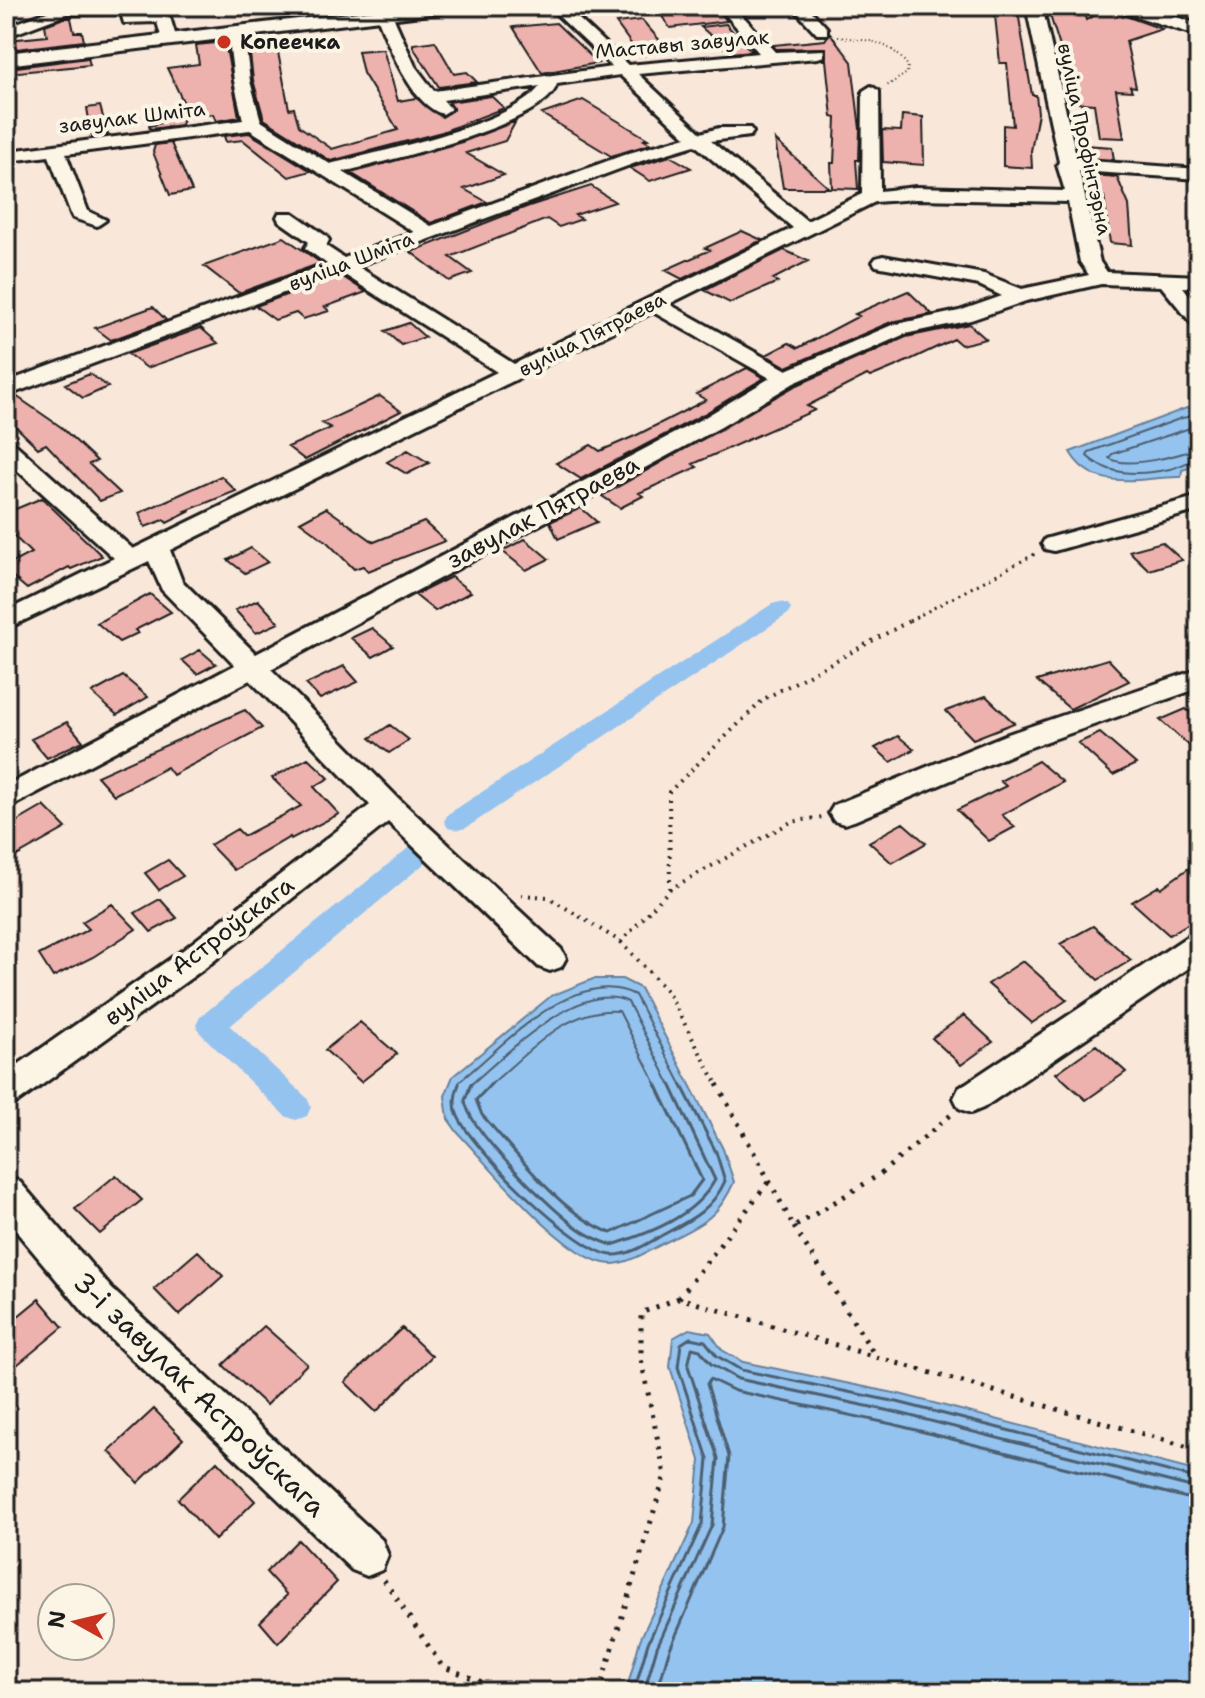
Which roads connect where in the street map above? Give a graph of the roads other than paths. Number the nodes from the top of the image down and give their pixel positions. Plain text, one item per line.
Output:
1 (455, 6) edge
2 (556, 6) edge
3 (726, 6) edge
4 (799, 6) edge
5 (1034, 6) edge
6 (1136, 7) edge
7 (414, 8) edge
8 (384, 14) junction
9 (1199, 30) edge
10 (822, 31) road end
11 (6, 32) edge
12 (236, 32) junction
13 (169, 40) junction
14 (818, 53) dead end
15 (771, 57) junction
16 (6, 59) edge
17 (623, 70) junction
18 (550, 79) junction
19 (871, 91) road end
20 (428, 97) junction
21 (253, 124) junction
22 (471, 129) junction
23 (744, 132) dead end
24 (698, 139) junction
25 (56, 150) junction
26 (17, 155) dead end
27 (1066, 165) junction
28 (328, 170) junction
29 (1199, 174) edge
30 (871, 197) junction
31 (1074, 197) junction
32 (286, 217) dead end
33 (97, 220) dead end
34 (804, 228) junction
35 (428, 232) junction
36 (883, 262) dead end
37 (343, 265) junction
38 (1101, 278) junction
39 (1166, 280) junction
40 (1199, 282) edge
41 (1020, 296) junction
42 (653, 303) junction
43 (1199, 320) edge
44 (515, 374) junction
45 (786, 378) junction
46 (6, 389) edge
47 (6, 448) edge
48 (1199, 503) edge
49 (1054, 544) road end
50 (156, 546) junction
51 (130, 559) junction
52 (6, 621) edge
53 (254, 666) junction
54 (1199, 678) edge
55 (6, 799) edge
56 (389, 806) junction
57 (844, 813) road end
58 (1199, 945) edge
59 (550, 958) dead end
60 (6, 1092) edge
61 (971, 1098) road end
62 (6, 1192) edge
63 (367, 1555) road end

1 - 7 main road
2 - 17 street
3 - 15 street
4 - 10 street
5 - 27 street, вуліца Профінтэрна
6 - 9 main road
7 - 8 main road
8 - 12 main road
8 - 20 street
11 - 13 street
12 - 13 main road
12 - 21 street
13 - 16 main road
14 - 15 street, Маставы завулак
15 - 17 street, Маставы завулак
17 - 18 street, Маставы завулак
17 - 24 street
18 - 20 street, Маставы завулак
18 - 22 street
19 - 30 street
20 - 22 street
21 - 25 street, завулак Шміта
21 - 28 street
22 - 28 street
23 - 24 street, вуліца Шміта
24 - 34 street
24 - 35 street, вуліца Шміта
25 - 26 street, завулак Шміта
25 - 33 street
27 - 29 street
27 - 31 street, вуліца Профінтэрна
28 - 35 street
30 - 31 street, вуліца Пятраева
30 - 34 street, вуліца Пятраева
31 - 38 street, вуліца Профінтэрна
32 - 37 street
34 - 42 street, вуліца Пятраева
35 - 37 street, вуліца Шміта
36 - 41 street
37 - 44 street
37 - 46 street, вуліца Шміта
38 - 39 street, завулак Пятраева
38 - 41 street, завулак Пятраева
39 - 40 street, завулак Пятраева
39 - 43 street
41 - 45 street, завулак Пятраева
42 - 44 street, вуліца Пятраева
42 - 45 street
44 - 50 street, вуліца Пятраева
45 - 53 street, завулак Пятраева
47 - 51 street
48 - 49 street
50 - 51 street, вуліца Пятраева
50 - 53 street
51 - 52 street, вуліца Пятраева
53 - 55 street, завулак Пятраева
53 - 56 street
54 - 57 street
56 - 59 street
56 - 60 street, вуліца Астроўскага
58 - 61 street
62 - 63 street, 3-і завулак Астроўскага

